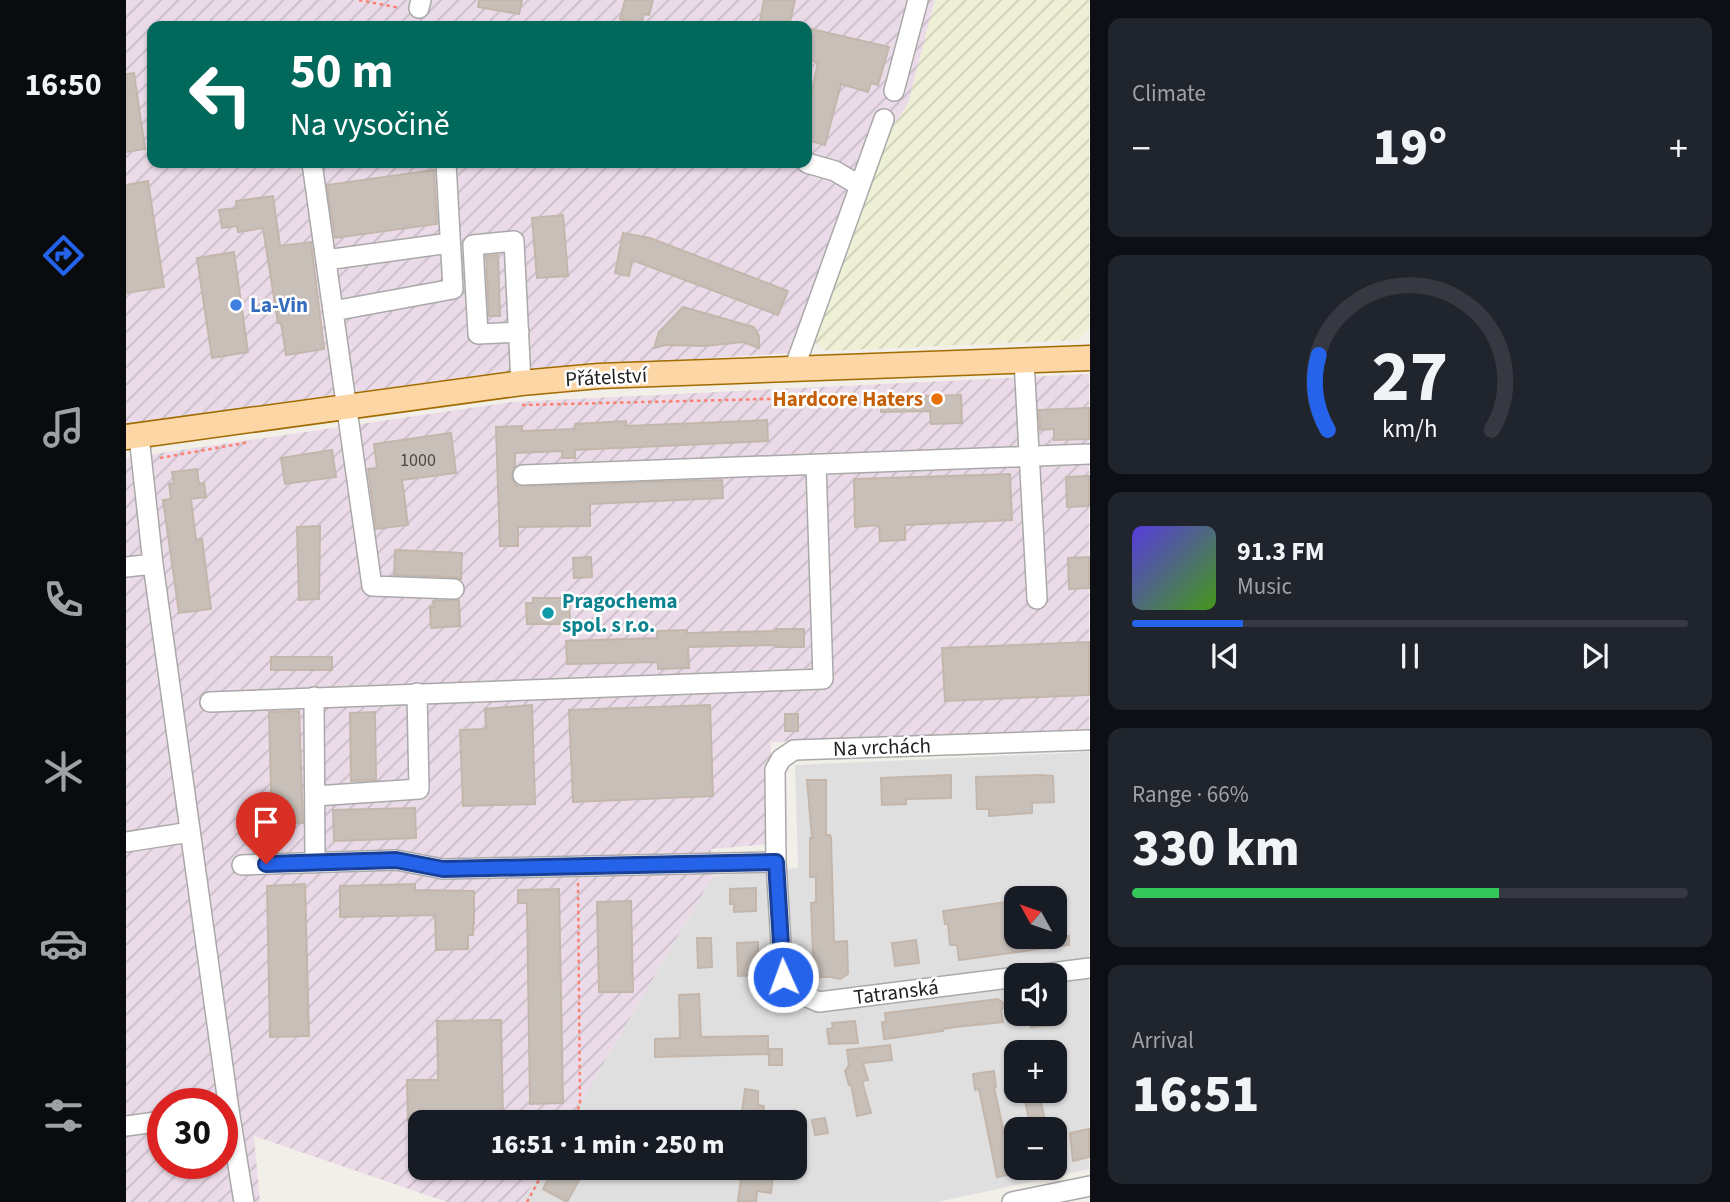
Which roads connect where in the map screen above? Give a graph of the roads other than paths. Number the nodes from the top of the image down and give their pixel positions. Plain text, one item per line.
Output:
1 (918, 0) edge
2 (894, 91) dead end
3 (884, 119) dead end
4 (812, 164) edge
5 (313, 168) edge
6 (446, 168) edge
7 (860, 186) junction
8 (450, 243) junction
9 (326, 260) junction
10 (333, 311) junction
11 (519, 332) junction
12 (1090, 358) edge
13 (1024, 360) junction
14 (794, 369) junction
15 (521, 383) junction
16 (346, 407) junction
17 (132, 436) edge
18 (1090, 454) edge
19 (1030, 456) junction
20 (816, 464) junction
21 (523, 475) dead end
22 (153, 565) junction
23 (126, 567) edge
24 (454, 589) dead end
25 (1037, 599) dead end
26 (417, 693) junction
27 (314, 696) junction
28 (211, 702) dead end
29 (1090, 740) edge
30 (315, 796) junction
31 (190, 832) junction
32 (126, 842) edge
33 (776, 862) junction
34 (315, 863) junction
35 (242, 865) dead end
36 (1090, 968) edge
37 (1067, 971) edge
38 (783, 977) joint
39 (1004, 979) edge
40 (222, 1088) edge
41 (147, 1123) edge
42 (126, 1126) edge
43 (238, 1173) edge
44 (1090, 1186) edge
45 (244, 1202) edge
46 (1012, 1202) edge

1 - 2 street
3 - 7 street
4 - 7 street
5 - 9 street
6 - 8 street
7 - 14 street
8 - 9 street
8 - 10 street
9 - 10 street
10 - 16 street
11 - 11 street
11 - 15 street
12 - 13 main road, Přátelství
13 - 14 main road, Přátelství
13 - 19 street
14 - 15 main road, Přátelství
15 - 16 main road, Přátelství
16 - 17 main road, Přátelství
16 - 24 street
17 - 22 street
18 - 19 street
19 - 20 street
19 - 25 street
20 - 21 street
20 - 26 street
22 - 23 street
22 - 31 street
26 - 27 street
26 - 30 street
27 - 28 street
27 - 30 street
29 - 33 street, Na vrchách
30 - 34 street
31 - 32 street
31 - 40 street
33 - 34 street
33 - 38 street, Na vrchách
34 - 35 street
36 - 37 street
38 - 39 street, Tatranská
41 - 42 street
43 - 45 street
44 - 46 street

